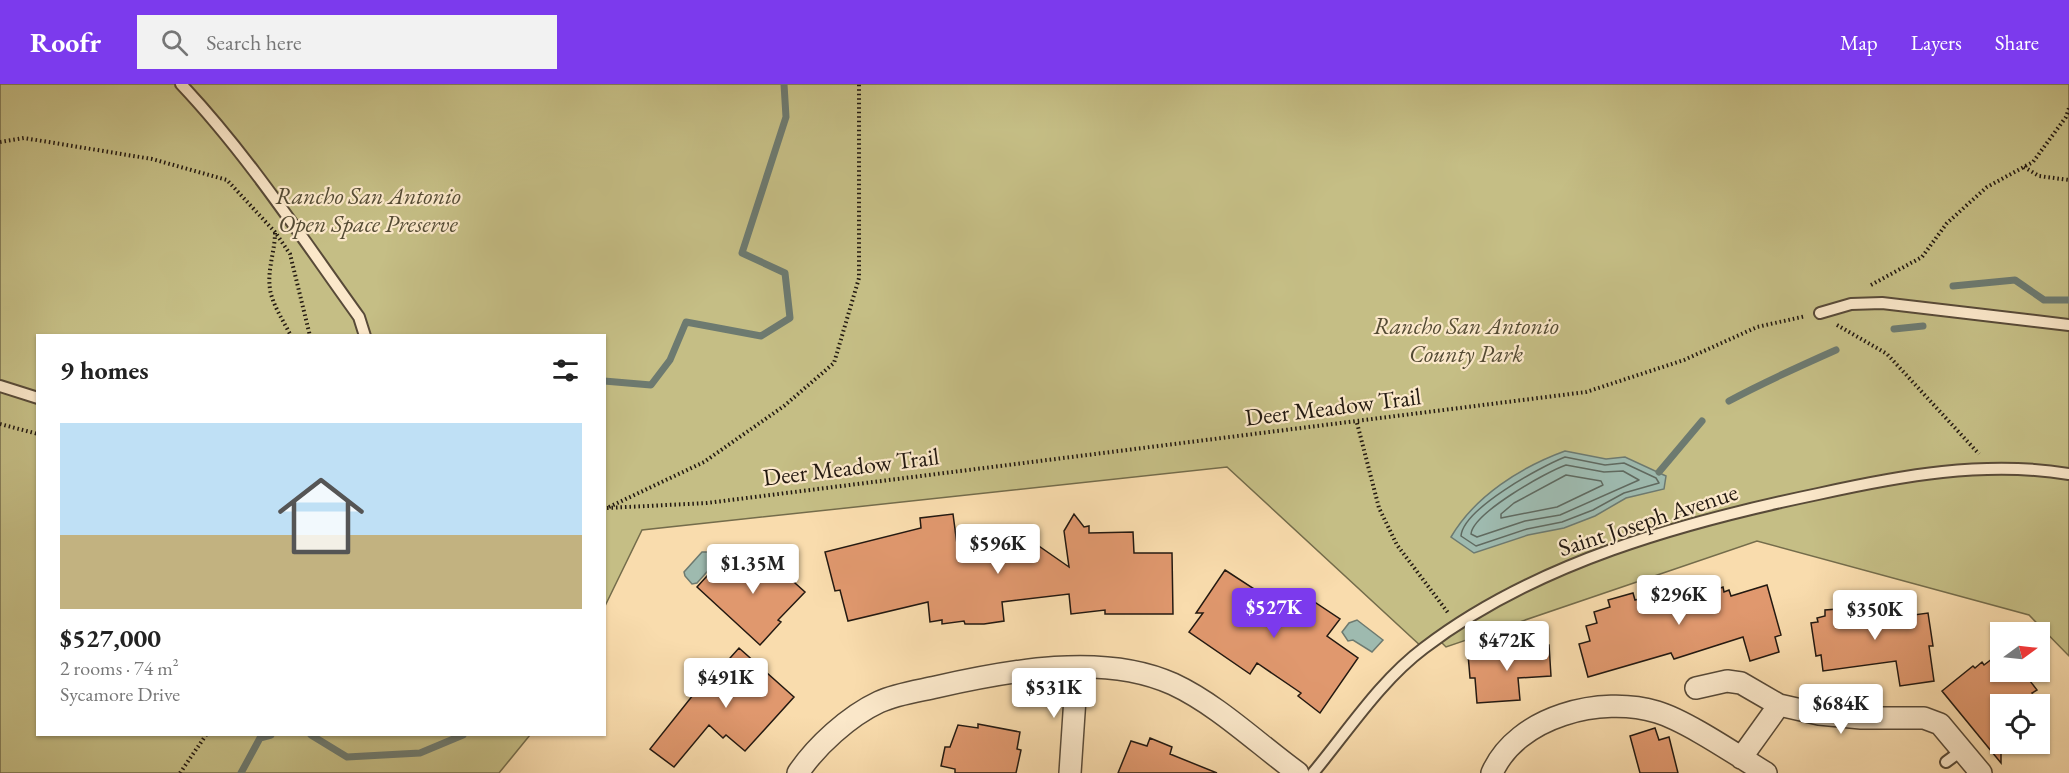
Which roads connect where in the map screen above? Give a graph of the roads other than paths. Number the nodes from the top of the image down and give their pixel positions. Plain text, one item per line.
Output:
1 (182, 84) edge
2 (1820, 313) road end
3 (2069, 325) edge
4 (364, 334) edge
5 (0, 386) edge
6 (36, 397) edge
7 (2069, 474) edge
8 (1077, 668) junction
9 (1696, 688) dead end
10 (1779, 705) junction
11 (1741, 758) junction
12 (798, 773) edge
13 (1070, 773) edge
14 (1299, 773) edge
15 (1313, 773) edge
16 (1492, 773) edge
17 (1766, 773) edge
18 (1981, 773) edge

1 - 4 lane
2 - 3 lane
5 - 6 lane
7 - 15 lane, Saint Joseph Avenue
8 - 12 street
8 - 13 street
8 - 14 street
9 - 10 street
10 - 11 street
10 - 18 street
11 - 16 street
11 - 17 street

